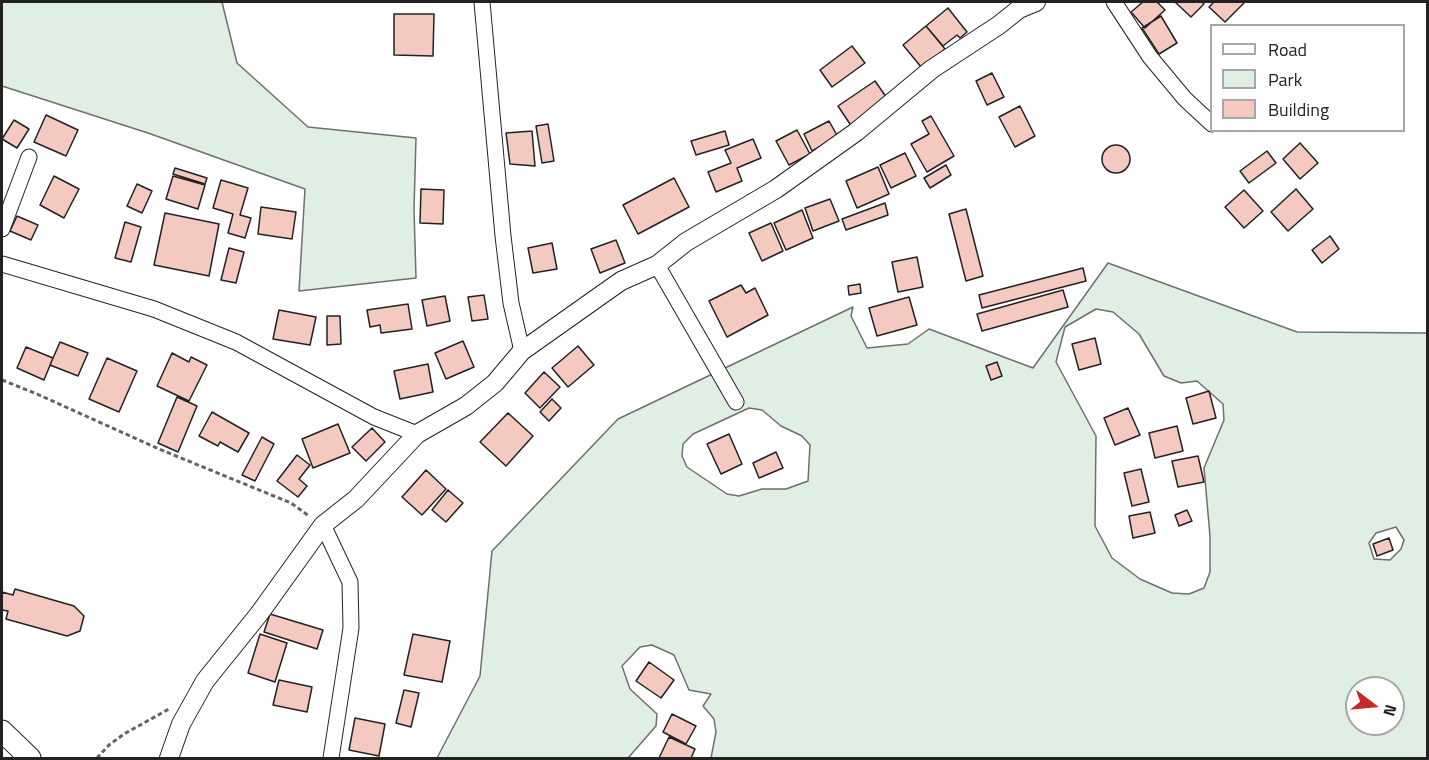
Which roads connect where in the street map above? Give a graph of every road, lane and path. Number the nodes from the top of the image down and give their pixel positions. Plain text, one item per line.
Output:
1 (482, 2) edge
2 (1036, 2) edge
3 (1114, 2) edge
4 (1210, 122) edge
5 (29, 157) dead end
6 (2, 229) edge
7 (2, 264) edge
8 (657, 266) junction
9 (522, 351) junction
10 (2, 380) edge
11 (736, 402) dead end
12 (417, 434) junction
13 (323, 525) junction
14 (170, 709) dead end
15 (6, 739) edge
16 (30, 759) edge
17 (97, 759) edge
18 (169, 759) edge
19 (331, 759) edge

1 - 9 street
2 - 8 street
3 - 4 street
5 - 6 street
7 - 12 street
8 - 9 street
8 - 11 street
9 - 12 street
10 - 13 path
12 - 13 street
13 - 18 street
13 - 19 street
14 - 17 path
15 - 16 main road

